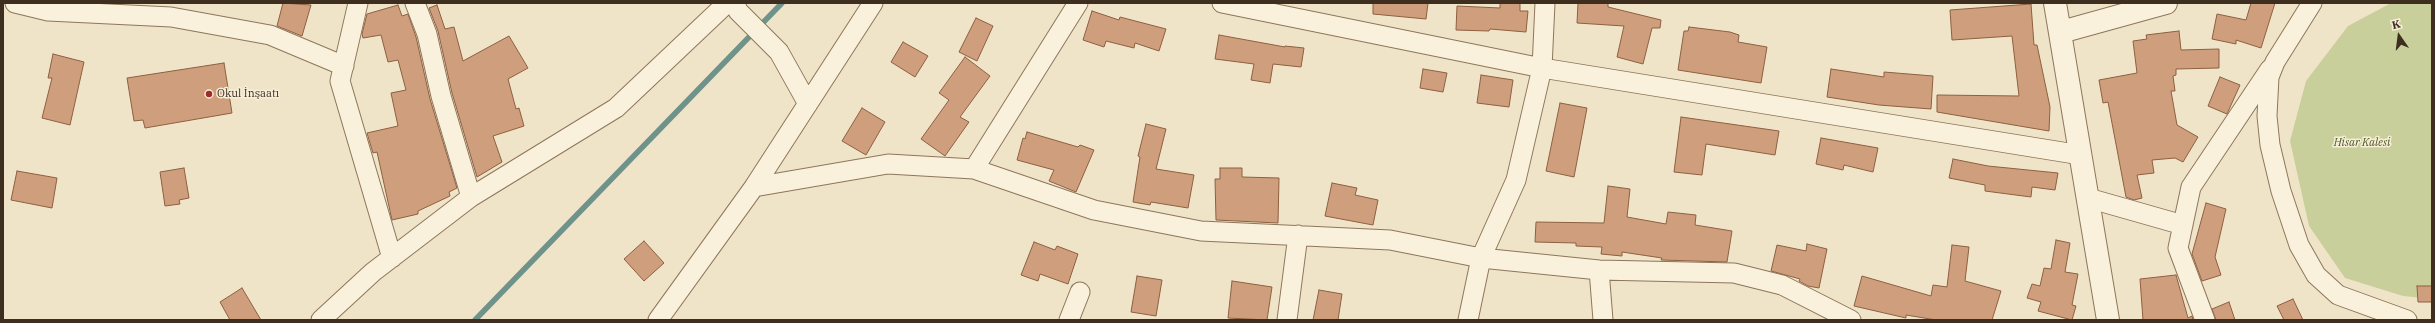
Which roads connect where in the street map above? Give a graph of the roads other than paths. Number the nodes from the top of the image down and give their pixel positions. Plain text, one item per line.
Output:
1 (15, 3) edge
2 (358, 3) edge
3 (415, 3) edge
4 (873, 3) edge
5 (1078, 3) edge
6 (1222, 3) edge
7 (1545, 3) edge
8 (2055, 3) edge
9 (2166, 3) edge
10 (2312, 3) edge
11 (733, 6) edge
12 (2061, 32) junction
13 (2275, 62) junction
14 (344, 66) junction
15 (1542, 68) junction
16 (808, 104) junction
17 (2081, 155) junction
18 (974, 169) junction
19 (754, 187) junction
20 (471, 197) junction
21 (2088, 198) junction
22 (2183, 225) junction
23 (1298, 236) junction
24 (392, 258) junction
25 (1481, 258) junction
26 (1599, 270) junction
27 (1080, 292) dead end
28 (321, 320) edge
29 (658, 320) edge
30 (1069, 320) edge
31 (1287, 320) edge
32 (1468, 320) edge
33 (1603, 320) edge
34 (1851, 320) edge
35 (2108, 320) edge
36 (2205, 320) edge
37 (2407, 320) edge

1 - 14 street
2 - 14 street
3 - 20 street
4 - 16 street
5 - 18 street
6 - 15 street
7 - 15 street
8 - 12 street
9 - 12 street
10 - 13 street
11 - 16 street
11 - 20 street
12 - 17 street
13 - 22 street
13 - 37 street
14 - 24 street
15 - 17 street
15 - 25 street
16 - 19 street
17 - 21 street
18 - 19 street
18 - 23 street
19 - 29 street
20 - 24 street
21 - 22 street
21 - 35 street
22 - 36 street
23 - 25 street
23 - 31 street
24 - 28 street
25 - 26 street
25 - 32 street
26 - 33 street
26 - 34 street
27 - 30 street

